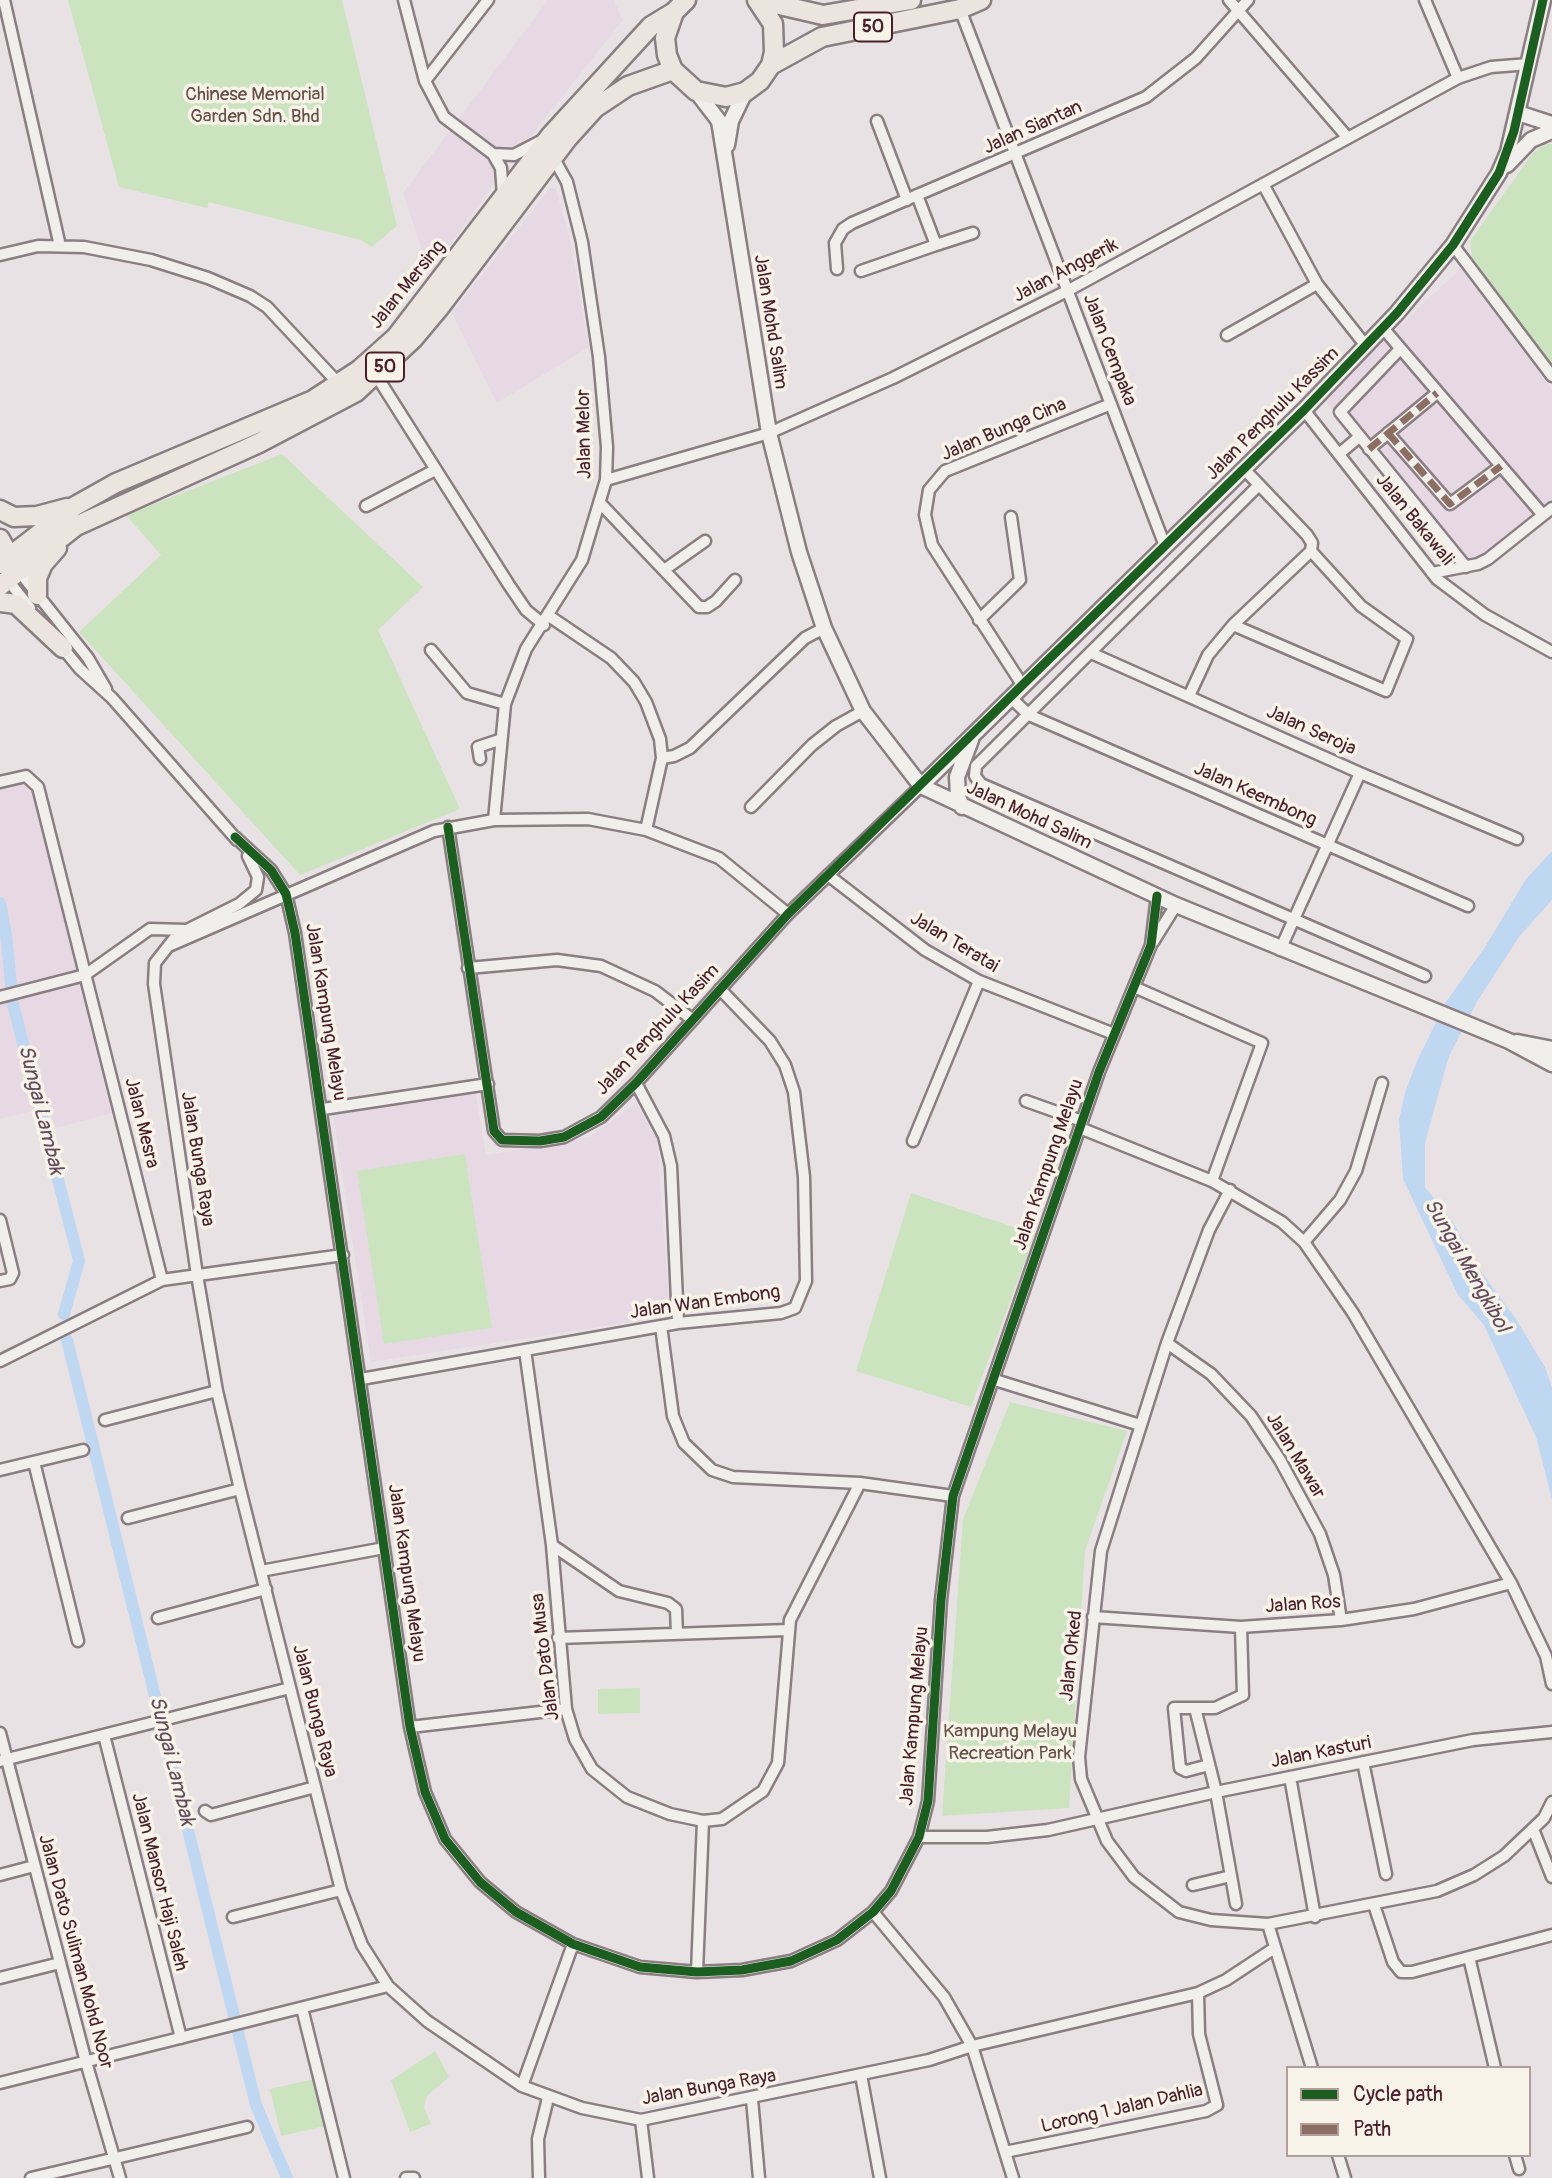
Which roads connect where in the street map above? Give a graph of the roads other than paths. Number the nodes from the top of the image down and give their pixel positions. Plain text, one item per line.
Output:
1 (4, 0) edge
2 (404, 0) edge
3 (488, 0) edge
4 (757, 0) edge
5 (911, 0) edge
6 (981, 0) edge
7 (1229, 0) edge
8 (1248, 0) edge
9 (1425, 0) edge
10 (1543, 0) edge
11 (682, 3) edge
12 (960, 9) junction
13 (1238, 10) junction
14 (1529, 64) junction
15 (771, 65) junction
16 (673, 71) junction
17 (1458, 78) junction
18 (425, 82) junction
19 (696, 91) junction
20 (745, 92) junction
21 (1518, 113) junction
22 (877, 121) dead end
23 (1552, 124) edge
24 (1552, 131) edge
25 (551, 135) junction
26 (1348, 138) junction
27 (493, 154) junction
28 (726, 154) junction
29 (1016, 155) junction
30 (553, 157) junction
31 (1499, 173) junction
32 (1263, 184) junction
33 (917, 195) junction
34 (503, 199) junction
35 (906, 200) junction
36 (973, 233) dead end
37 (936, 245) junction
38 (1453, 245) junction
39 (61, 246) junction
40 (0, 255) edge
41 (837, 269) dead end
42 (862, 271) dead end
43 (1317, 284) junction
44 (1067, 291) junction
45 (1383, 328) junction
46 (1227, 335) dead end
47 (1366, 346) junction
48 (1400, 349) junction
49 (376, 376) junction
50 (1552, 376) edge
51 (340, 384) junction
52 (1437, 393) junction
53 (1111, 404) junction
54 (1304, 410) junction
55 (769, 433) junction
56 (1388, 433) junction
57 (1359, 437) junction
58 (1369, 449) junction
59 (1339, 454) junction
60 (1501, 466) junction
61 (1244, 469) junction
62 (435, 470) junction
63 (606, 480) junction
64 (1259, 485) junction
65 (601, 504) junction
66 (75, 506) junction
67 (366, 506) dead end
68 (1552, 508) edge
69 (0, 510) edge
70 (1543, 515) junction
71 (98, 516) junction
72 (1011, 517) dead end
73 (0, 539) edge
74 (705, 541) dead end
75 (1165, 546) junction
76 (1311, 551) junction
77 (1466, 567) junction
78 (664, 570) junction
79 (6, 571) edge
80 (1432, 573) junction
81 (735, 580) dead end
82 (37, 595) junction
83 (0, 602) edge
84 (979, 620) junction
85 (546, 621) junction
86 (1233, 625) junction
87 (824, 628) junction
88 (63, 648) junction
89 (431, 650) dead end
90 (1552, 652) edge
91 (1091, 653) junction
92 (1023, 686) junction
93 (1189, 696) junction
94 (111, 698) junction
95 (1011, 698) junction
96 (505, 704) junction
97 (863, 711) junction
98 (1029, 715) junction
99 (973, 736) junction
100 (499, 740) junction
101 (662, 758) junction
102 (480, 759) dead end
103 (1360, 773) junction
104 (0, 782) edge
105 (921, 786) junction
106 (751, 807) dead end
107 (962, 807) junction
108 (494, 820) junction
109 (448, 827) junction
110 (646, 830) junction
111 (235, 837) junction
112 (1517, 839) dead end
113 (1326, 845) junction
114 (828, 875) junction
115 (286, 894) junction
116 (1157, 896) junction
117 (1176, 905) junction
118 (1468, 906) dead end
119 (788, 914) junction
120 (1293, 920) junction
121 (187, 930) junction
122 (1151, 945) junction
123 (164, 948) junction
124 (1280, 950) junction
125 (468, 968) junction
126 (85, 975) junction
127 (1425, 976) dead end
128 (979, 981) junction
129 (1134, 987) junction
130 (720, 989) junction
131 (7, 995) edge
132 (693, 1020) junction
133 (1114, 1034) junction
134 (1509, 1041) junction
135 (1552, 1049) edge
136 (1552, 1063) edge
137 (636, 1083) junction
138 (1382, 1083) dead end
139 (488, 1084) junction
140 (1026, 1101) dead end
141 (323, 1109) junction
142 (1081, 1125) junction
143 (913, 1141) dead end
144 (1212, 1181) junction
145 (1230, 1190) junction
146 (0, 1220) edge
147 (1304, 1242) junction
148 (344, 1255) junction
149 (197, 1275) junction
150 (162, 1280) junction
151 (0, 1281) edge
152 (678, 1323) junction
153 (661, 1326) junction
154 (1167, 1343) junction
155 (525, 1350) junction
156 (0, 1361) edge
157 (361, 1379) junction
158 (995, 1380) junction
159 (217, 1391) junction
160 (105, 1420) dead end
161 (1140, 1425) junction
162 (83, 1450) dead end
163 (34, 1462) junction
164 (0, 1470) edge
165 (860, 1483) junction
166 (240, 1489) junction
167 (953, 1496) junction
168 (128, 1518) dead end
169 (552, 1545) junction
170 (384, 1548) junction
171 (261, 1571) junction
172 (1511, 1583) junction
173 (266, 1589) junction
174 (1093, 1617) junction
175 (158, 1618) dead end
176 (1341, 1620) junction
177 (1241, 1626) junction
178 (787, 1630) junction
179 (677, 1634) junction
180 (558, 1638) junction
181 (78, 1641) dead end
182 (1552, 1684) edge
183 (290, 1688) junction
184 (1195, 1708) junction
185 (566, 1709) junction
186 (410, 1727) junction
187 (1552, 1732) edge
188 (0, 1733) edge
189 (104, 1735) junction
190 (3, 1760) edge
191 (1363, 1762) junction
192 (1209, 1765) junction
193 (1290, 1777) junction
194 (315, 1787) junction
195 (1216, 1792) junction
196 (1552, 1802) edge
197 (205, 1811) dead end
198 (703, 1821) junction
199 (1099, 1821) junction
200 (1533, 1829) junction
201 (919, 1837) junction
202 (34, 1866) junction
203 (1386, 1874) dead end
204 (0, 1875) edge
205 (1231, 1876) junction
206 (1552, 1877) edge
207 (1193, 1885) dead end
208 (341, 1889) junction
209 (1236, 1904) dead end
210 (1374, 1905) junction
211 (873, 1912) junction
212 (233, 1917) dead end
213 (1315, 1917) junction
214 (1268, 1924) junction
215 (1552, 1935) edge
216 (573, 1944) junction
217 (1273, 1949) junction
218 (1469, 1957) junction
219 (60, 1963) junction
220 (697, 1972) junction
221 (0, 1978) edge
222 (388, 1986) junction
223 (1198, 1993) junction
224 (302, 2008) junction
225 (181, 2038) junction
226 (972, 2046) junction
227 (86, 2062) junction
228 (1311, 2066) edge
229 (1495, 2066) edge
230 (861, 2075) junction
231 (0, 2083) edge
232 (522, 2086) junction
233 (548, 2098) junction
234 (752, 2099) junction
235 (641, 2120) junction
236 (247, 2127) dead end
237 (1005, 2152) junction
238 (1339, 2157) edge
239 (1516, 2157) edge
240 (113, 2159) junction
241 (1519, 2169) dead end
242 (31, 2178) edge
243 (120, 2178) edge
244 (344, 2178) edge
245 (407, 2178) edge
246 (414, 2178) edge
247 (539, 2178) edge
248 (648, 2178) edge
249 (759, 2178) edge
250 (880, 2178) edge
251 (1013, 2178) edge
252 (1345, 2178) edge

1 - 39 street
2 - 18 street
3 - 18 street
4 - 5 highway, 50
4 - 15 highway, 50
6 - 12 highway, 50
7 - 13 street
8 - 13 street, Jalan Siantan
9 - 17 street
10 - 14 street, Jalan Penghulu Kassim
11 - 16 highway, 50
11 - 25 highway, Jalan Mersing / 50
12 - 15 highway, 50
12 - 29 street, Jalan Cempaka
13 - 26 street
13 - 29 street, Jalan Siantan
14 - 17 street, Jalan Anggerik
14 - 21 street, Jalan Penghulu Kassim
15 - 20 highway, 50
16 - 19 highway
16 - 30 highway, Jalan Mersing / 50
17 - 26 street, Jalan Anggerik
18 - 27 street
19 - 20 highway
19 - 28 street, Jalan Mohd Salim
20 - 28 street, Jalan Mohd Salim
21 - 23 street
21 - 31 street, Jalan Penghulu Kassim
22 - 35 street
24 - 31 street
25 - 27 street
25 - 34 highway, Jalan Mersing / 50
26 - 32 street, Jalan Anggerik
27 - 34 street
28 - 55 street, Jalan Mohd Salim
29 - 33 street, Jalan Siantan
29 - 44 street, Jalan Cempaka
30 - 49 highway, Jalan Mersing / 50
30 - 63 street, Jalan Melor
31 - 38 street, Jalan Penghulu Kassim
32 - 43 street
32 - 44 street, Jalan Anggerik
33 - 35 street, Jalan Siantan
33 - 37 street
34 - 51 highway, Jalan Mersing / 50
35 - 41 street, Jalan Siantan
36 - 37 street
37 - 42 street
38 - 45 street, Jalan Penghulu Kassim
38 - 50 street
39 - 40 street
39 - 51 street
43 - 46 street
43 - 47 street
44 - 53 street, Jalan Cempaka
44 - 55 street, Jalan Anggerik
45 - 47 street, Jalan Penghulu Kassim
45 - 48 street
47 - 54 street, Jalan Penghulu Kassim
48 - 52 street
48 - 57 street
49 - 62 street
49 - 71 highway, Jalan Mersing / 50
51 - 66 highway, Jalan Mersing / 50
52 - 56 street
52 - 60 street
53 - 75 street, Jalan Cempaka
53 - 84 street, Jalan Bunga Cina
54 - 59 street, Jalan Bakawali
54 - 61 street, Jalan Penghulu Kassim
55 - 63 street, Jalan Anggerik
55 - 87 street, Jalan Mohd Salim
56 - 58 street
56 - 60 street
57 - 58 street
57 - 59 street
58 - 77 street
59 - 80 street, Jalan Bakawali
60 - 70 street
61 - 64 street
61 - 75 street, Jalan Penghulu Kassim
62 - 67 street
62 - 85 street
63 - 65 street, Jalan Melor
64 - 76 street
64 - 91 street
65 - 78 street
65 - 85 street, Jalan Melor
66 - 69 highway
66 - 79 highway, Jalan Mersing / 50
68 - 70 street
70 - 77 street
71 - 79 highway, Jalan Mersing / 50
71 - 82 highway
72 - 84 street
73 - 79 highway
74 - 78 street
75 - 92 street, Jalan Penghulu Kassim
76 - 86 street
76 - 86 street
77 - 80 street
78 - 81 street
79 - 82 street
79 - 88 street
80 - 90 street, Jalan Bakawali
82 - 94 street
83 - 88 highway
84 - 92 street, Jalan Bunga Cina
85 - 96 street, Jalan Melor
85 - 101 street
86 - 93 street
87 - 97 street, Jalan Mohd Salim
87 - 101 street
88 - 94 street
89 - 96 street
91 - 93 street, Jalan Seroja
91 - 98 street
92 - 95 street, Jalan Penghulu Kassim
93 - 103 street, Jalan Seroja
94 - 111 street
95 - 98 street, Jalan Keembong
95 - 99 street, Jalan Penghulu Kassim
96 - 100 street, Jalan Melor
97 - 105 street, Jalan Mohd Salim
97 - 106 street
98 - 113 street, Jalan Keembong
98 - 120 street, Jalan Mohd Salim
99 - 105 street, Jalan Penghulu Kassim
99 - 107 street
100 - 102 street
100 - 108 street, Jalan Melor
101 - 110 street
103 - 112 street, Jalan Seroja
103 - 113 street
104 - 126 street, Jalan Mesra
105 - 107 street, Jalan Mohd Salim
105 - 114 street, Jalan Penghulu Kasim
107 - 116 street, Jalan Mohd Salim
108 - 109 street
108 - 110 street
109 - 115 street
109 - 125 street, Jalan Penghulu Kasim
110 - 119 street
111 - 115 street
111 - 121 street
113 - 118 street, Jalan Keembong
113 - 120 street
114 - 119 street, Jalan Penghulu Kasim
114 - 128 street, Jalan Teratai
115 - 123 street
115 - 141 street, Jalan Kampung Melayu
116 - 117 street, Jalan Mohd Salim
116 - 122 street, Jalan Kampung Melayu
117 - 122 street, Jalan Kampung Melayu
117 - 124 street, Jalan Mohd Salim
119 - 130 street, Jalan Penghulu Kasim
120 - 124 street
120 - 127 street, Jalan Mohd Salim
121 - 123 street
121 - 126 street
122 - 129 street, Jalan Kampung Melayu
123 - 149 street, Jalan Bunga Raya
124 - 134 street, Jalan Mohd Salim
125 - 132 street
125 - 139 street, Jalan Penghulu Kasim
126 - 131 street
126 - 150 street, Jalan Mesra
128 - 133 street, Jalan Teratai
128 - 143 street
129 - 133 street, Jalan Kampung Melayu
129 - 144 street
130 - 132 street, Jalan Penghulu Kasim
130 - 152 street, Jalan Wan Embong
132 - 137 street, Jalan Penghulu Kasim
133 - 142 street, Jalan Kampung Melayu
134 - 135 street, Jalan Mohd Salim
134 - 136 street, Jalan Mohd Salim
137 - 139 street, Jalan Penghulu Kasim
137 - 152 street
138 - 147 street
139 - 141 street
140 - 142 street
141 - 148 street, Jalan Kampung Melayu
142 - 144 street
142 - 158 street, Jalan Kampung Melayu
144 - 145 street
145 - 147 street
145 - 154 street, Jalan Orked
146 - 151 street
147 - 172 street
148 - 149 street
148 - 157 street, Jalan Kampung Melayu
149 - 150 street
149 - 159 street, Jalan Bunga Raya
150 - 156 street
152 - 153 street, Jalan Wan Embong
153 - 155 street, Jalan Wan Embong
153 - 165 street
154 - 161 street, Jalan Orked
154 - 176 street, Jalan Mawar
155 - 157 street, Jalan Wan Embong
155 - 169 street, Jalan Dato Musa
157 - 170 street, Jalan Kampung Melayu
158 - 161 street
158 - 167 street, Jalan Kampung Melayu
159 - 160 street
159 - 166 street, Jalan Bunga Raya
161 - 174 street, Jalan Orked
162 - 163 street
163 - 164 street
163 - 181 street
165 - 167 street
165 - 178 street, Jalan Dato Musa
166 - 168 street
166 - 171 street, Jalan Bunga Raya
167 - 201 street, Jalan Kampung Melayu
169 - 179 street
169 - 180 street, Jalan Dato Musa
170 - 171 street
170 - 186 street, Jalan Kampung Melayu
171 - 173 street, Jalan Bunga Raya
172 - 176 street, Jalan Ros
172 - 182 street
173 - 175 street
173 - 183 street, Jalan Bunga Raya
174 - 177 street, Jalan Ros
174 - 199 street, Jalan Orked
176 - 177 street, Jalan Ros
177 - 184 street
178 - 179 street
178 - 198 street, Jalan Dato Musa
179 - 180 street
180 - 185 street, Jalan Dato Musa
183 - 189 street
183 - 194 street, Jalan Bunga Raya
184 - 192 street
184 - 192 street
185 - 186 street
185 - 198 street, Jalan Dato Musa
186 - 216 street, Jalan Kampung Melayu
187 - 191 street, Jalan Kasturi
188 - 190 street, Jalan Dato Suliman Mohd Noor
189 - 190 street
189 - 225 street, Jalan Mansor Haji Saleh
190 - 202 street, Jalan Dato Suliman Mohd Noor
191 - 193 street, Jalan Kasturi
191 - 203 street
192 - 195 street
193 - 195 street, Jalan Kasturi
193 - 213 street
194 - 197 street
194 - 208 street, Jalan Bunga Raya
195 - 199 street, Jalan Kasturi
195 - 205 street
196 - 200 street, Jalan Orked
198 - 220 street
199 - 201 street, Jalan Kasturi
199 - 214 street, Jalan Orked
200 - 206 street
200 - 210 street, Jalan Orked
201 - 211 street, Jalan Kampung Melayu
202 - 204 street
202 - 219 street, Jalan Dato Suliman Mohd Noor
205 - 207 street
205 - 209 street
208 - 212 street
208 - 222 street, Jalan Bunga Raya
210 - 213 street, Jalan Orked
210 - 218 street
211 - 220 street, Jalan Kampung Melayu
211 - 226 street
213 - 214 street, Jalan Orked
214 - 217 street
215 - 218 street
216 - 220 street, Jalan Kampung Melayu
216 - 232 street
217 - 223 street, Jalan Bunga Raya
217 - 228 street
218 - 229 street
219 - 221 street
219 - 227 street, Jalan Dato Suliman Mohd Noor
222 - 224 street
222 - 232 street, Jalan Bunga Raya
223 - 226 street, Jalan Bunga Raya
223 - 237 street, Lorong 1 Jalan Dahlia
224 - 225 street
224 - 244 street
225 - 227 street
226 - 230 street, Jalan Bunga Raya
226 - 237 street
227 - 231 street
227 - 240 street, Jalan Dato Suliman Mohd Noor
230 - 234 street, Jalan Bunga Raya
230 - 250 street
232 - 233 street, Jalan Bunga Raya
233 - 235 street, Jalan Bunga Raya
233 - 247 street
234 - 235 street, Jalan Bunga Raya
234 - 249 street
235 - 248 street
236 - 240 street
237 - 251 street
238 - 252 street
239 - 241 street
240 - 242 street
240 - 243 street, Jalan Dato Suliman Mohd Noor
245 - 246 street

